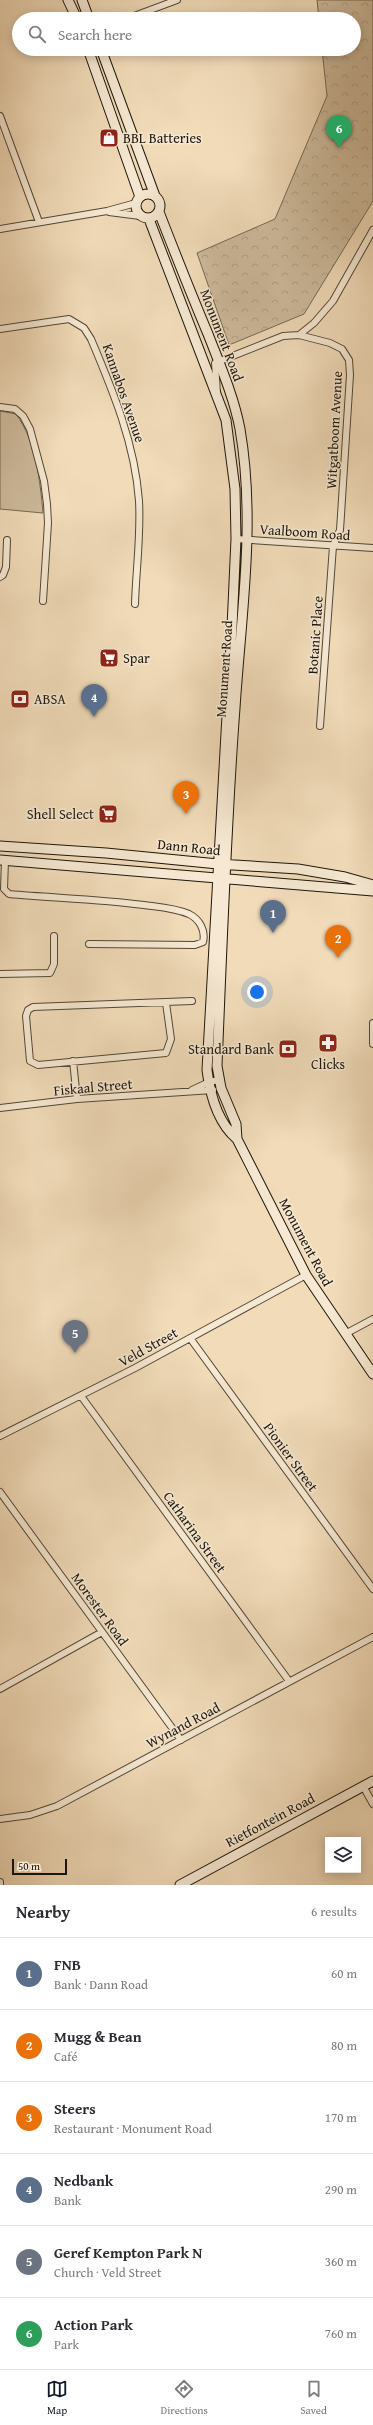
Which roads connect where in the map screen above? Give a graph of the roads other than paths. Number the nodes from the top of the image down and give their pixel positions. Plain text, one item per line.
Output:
1 (68, 0) edge
2 (82, 0) edge
3 (177, 0) edge
4 (73, 12) edge
5 (86, 12) edge
6 (145, 12) edge
7 (90, 56) edge
8 (103, 56) edge
9 (0, 116) edge
10 (2, 128) edge
11 (155, 196) junction
12 (138, 200) junction
13 (107, 211) junction
14 (159, 212) junction
15 (145, 217) junction
16 (39, 222) junction
17 (0, 229) edge
18 (373, 230) edge
19 (0, 329) edge
20 (299, 335) junction
21 (218, 361) junction
22 (217, 396) junction
23 (0, 407) edge
24 (246, 465) junction
25 (236, 496) junction
26 (236, 538) junction
27 (248, 539) junction
28 (7, 540) dead end
29 (333, 546) junction
30 (373, 548) edge
31 (0, 577) edge
32 (43, 600) dead end
33 (134, 604) dead end
34 (320, 726) dead end
35 (0, 846) edge
36 (3, 860) edge
37 (222, 864) junction
38 (221, 879) junction
39 (373, 885) edge
40 (2, 891) edge
41 (373, 891) edge
42 (54, 936) dead end
43 (89, 944) dead end
44 (0, 974) edge
45 (192, 1001) dead end
46 (166, 1003) junction
47 (373, 1023) edge
48 (373, 1044) edge
49 (73, 1061) junction
50 (220, 1084) junction
51 (210, 1086) junction
52 (77, 1099) junction
53 (0, 1108) edge
54 (237, 1139) junction
55 (306, 1276) junction
56 (373, 1319) edge
57 (345, 1334) junction
58 (190, 1338) junction
59 (373, 1374) edge
60 (81, 1396) junction
61 (0, 1436) edge
62 (0, 1492) edge
63 (373, 1589) edge
64 (102, 1632) junction
65 (373, 1637) edge
66 (289, 1681) junction
67 (0, 1689) edge
68 (180, 1740) junction
69 (373, 1781) edge
70 (363, 1786) junction
71 (373, 1804) edge
72 (0, 1819) edge
73 (0, 1882) edge
74 (0, 1885) edge
75 (180, 1885) edge

1 - 4 main road
2 - 5 main road
3 - 6 street
7 - 12 main road
8 - 11 main road
9 - 10 street
10 - 16 street
11 - 12 main road
11 - 14 main road
12 - 13 street
12 - 15 main road
13 - 15 street
13 - 16 street
14 - 15 main road
14 - 21 main road, Monument Road
15 - 22 main road, Monument Road
16 - 17 street
18 - 20 street
19 - 33 street, Kannabos Avenue
20 - 21 street, Witgatboom Avenue
20 - 29 street, Witgatboom Avenue
21 - 22 street
21 - 24 main road, Monument Road
22 - 25 main road, Monument Road
23 - 32 street
24 - 25 main road
24 - 27 main road, Monument Road
25 - 26 main road, Monument Road
26 - 27 street, Vaalboom Road
26 - 37 main road, Monument Road
27 - 29 street, Vaalboom Road
27 - 37 main road, Monument Road
28 - 31 street
29 - 30 street, Vaalboom Road
29 - 34 street, Botanic Place
35 - 37 main road, Dann Road
36 - 38 main road, Dann Road
36 - 40 street
37 - 38 main road, Monument Road
37 - 39 main road, Dann Road
38 - 41 main road, Dann Road
38 - 50 main road, Monument Road
38 - 51 main road, Monument Road
40 - 43 street
42 - 44 street
45 - 46 street
46 - 49 street
46 - 49 street
47 - 48 street
49 - 52 street
50 - 51 street, Fiskaal Street
50 - 54 main road, Monument Road
51 - 52 street, Fiskaal Street
51 - 54 main road, Monument Road
52 - 53 street, Fiskaal Street
54 - 55 main road, Monument Road
55 - 57 main road, Monument Road
55 - 58 street, Veld Street
56 - 57 street
57 - 59 main road, Monument Road
58 - 60 street, Veld Street
58 - 63 street, Pionier Street
60 - 61 street, Veld Street
60 - 66 street, Catharina Street
62 - 64 street, Morester Road
64 - 67 street
64 - 68 street, Morester Road
65 - 66 street, Wynand Road
66 - 68 street, Wynand Road
68 - 72 street, Wynand Road
69 - 70 main road, Rietfontein Road
70 - 71 street
70 - 75 main road, Rietfontein Road
73 - 74 street

